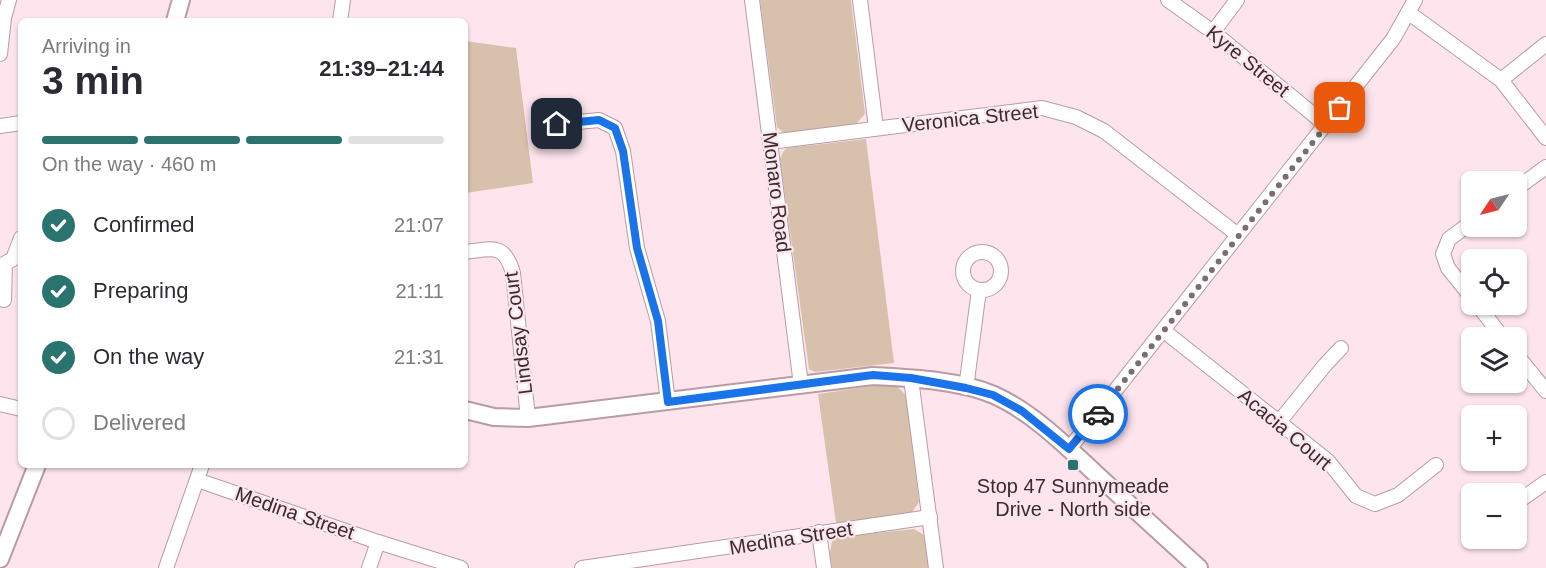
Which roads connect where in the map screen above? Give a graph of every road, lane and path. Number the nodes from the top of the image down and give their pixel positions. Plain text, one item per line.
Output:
1 (9, 0) edge
2 (181, 0) edge
3 (343, 0) edge
4 (752, 0) edge
5 (860, 0) edge
6 (1168, 0) edge
7 (1237, 0) edge
8 (1415, 0) edge
9 (1409, 13) junction
10 (176, 18) edge
11 (340, 18) edge
12 (1213, 32) junction
13 (1546, 44) edge
14 (0, 54) edge
15 (1501, 80) junction
16 (18, 123) edge
17 (557, 124) dead end
18 (1326, 124) junction
19 (0, 126) edge
20 (876, 128) junction
21 (1546, 138) edge
22 (770, 142) junction
23 (1546, 167) edge
24 (1527, 181) edge
25 (1461, 230) edge
26 (1238, 236) junction
27 (18, 246) edge
28 (468, 252) edge
29 (2, 265) edge
30 (1461, 284) edge
31 (979, 290) dead end
32 (4, 300) dead end
33 (1485, 315) edge
34 (1495, 327) edge
35 (1164, 331) junction
36 (1341, 348) dead end
37 (1527, 368) edge
38 (911, 378) junction
39 (801, 385) junction
40 (966, 388) junction
41 (1546, 391) edge
42 (668, 402) junction
43 (0, 404) edge
44 (18, 408) edge
45 (468, 411) edge
46 (528, 418) junction
47 (1279, 422) junction
48 (1069, 449) junction
49 (1436, 465) dead end
50 (36, 468) edge
51 (201, 468) edge
52 (197, 480) junction
53 (1546, 482) edge
54 (1527, 496) edge
55 (930, 518) junction
56 (819, 532) junction
57 (378, 542) junction
58 (0, 559) edge
59 (680, 562) edge
60 (166, 568) edge
61 (369, 568) edge
62 (461, 568) edge
63 (582, 568) edge
64 (824, 568) edge
65 (936, 568) edge
66 (1199, 568) edge

1 - 14 street
2 - 10 street
3 - 11 street
4 - 22 street, Monaro Road
5 - 20 street
6 - 12 street, Kyre Street
7 - 12 street
8 - 9 street
9 - 15 street
9 - 18 street
12 - 18 street, Kyre Street
13 - 15 street
15 - 21 street
16 - 19 street
17 - 42 street
18 - 26 street
20 - 22 street, Veronica Street
20 - 26 street, Veronica Street
22 - 39 street, Monaro Road
23 - 24 street
25 - 30 street
26 - 35 street
27 - 29 street
28 - 46 street, Lindsay Court
29 - 32 street
31 - 40 street
33 - 34 street
35 - 47 street, Acacia Court
35 - 48 street
36 - 47 street
37 - 41 street
38 - 39 street
38 - 40 street
38 - 55 street
39 - 42 street
40 - 48 street
42 - 46 street
43 - 44 street
45 - 46 street
47 - 49 street, Acacia Court
48 - 66 street
50 - 58 street
51 - 52 street
52 - 57 street, Medina Street
52 - 60 street
53 - 54 street
55 - 56 street, Medina Street
55 - 65 street
56 - 59 street, Medina Street
56 - 64 street
57 - 61 street
57 - 62 street, Medina Street
59 - 63 street, Medina Street

